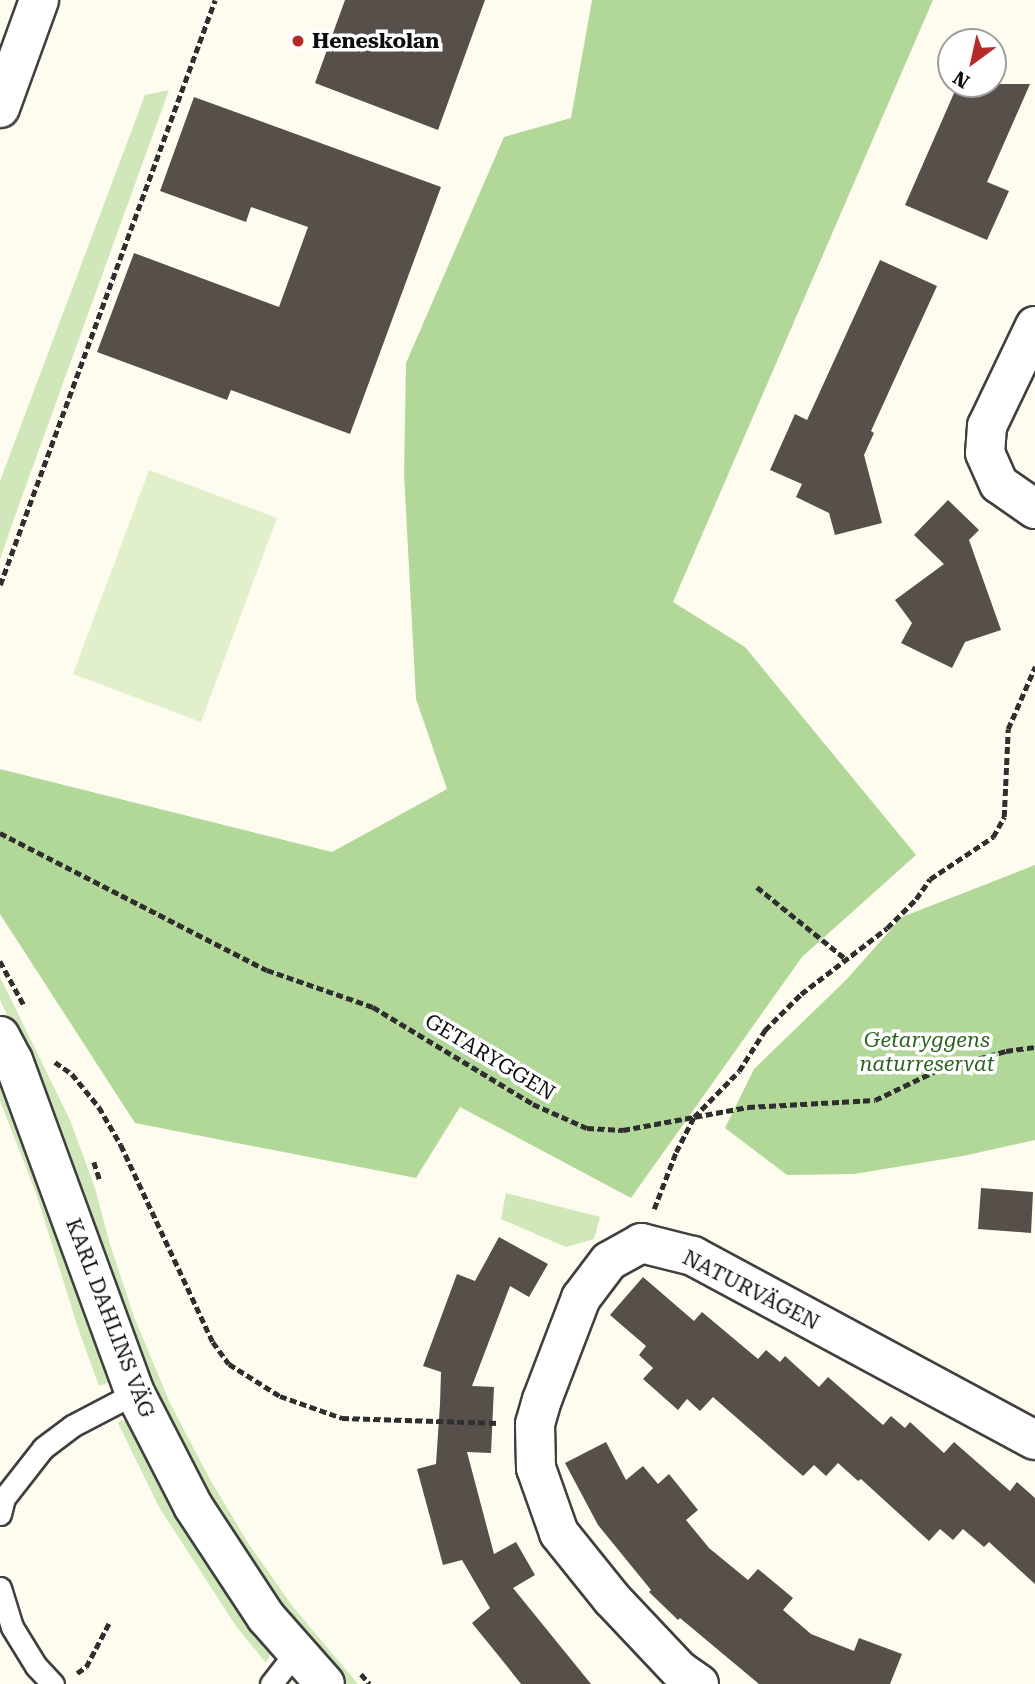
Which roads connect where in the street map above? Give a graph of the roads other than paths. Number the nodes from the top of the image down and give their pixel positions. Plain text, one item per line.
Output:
1 (39, 0) edge
2 (0, 107) edge
3 (1035, 326) edge
4 (1035, 509) edge
5 (15, 1026) edge
6 (135, 1393) junction
7 (1035, 1440) edge
8 (0, 1514) edge
9 (0, 1588) edge
10 (296, 1652) junction
11 (338, 1674) edge
12 (62, 1681) edge
13 (271, 1684) edge
14 (699, 1684) edge

1 - 2 street
3 - 4 street
5 - 6 street, KARL DAHLINS VÄG
6 - 8 lane
6 - 10 street, KARL DAHLINS VÄG
7 - 14 street, NATURVÄGEN
9 - 12 lane
10 - 11 street, KARL DAHLINS VÄG
10 - 13 lane

